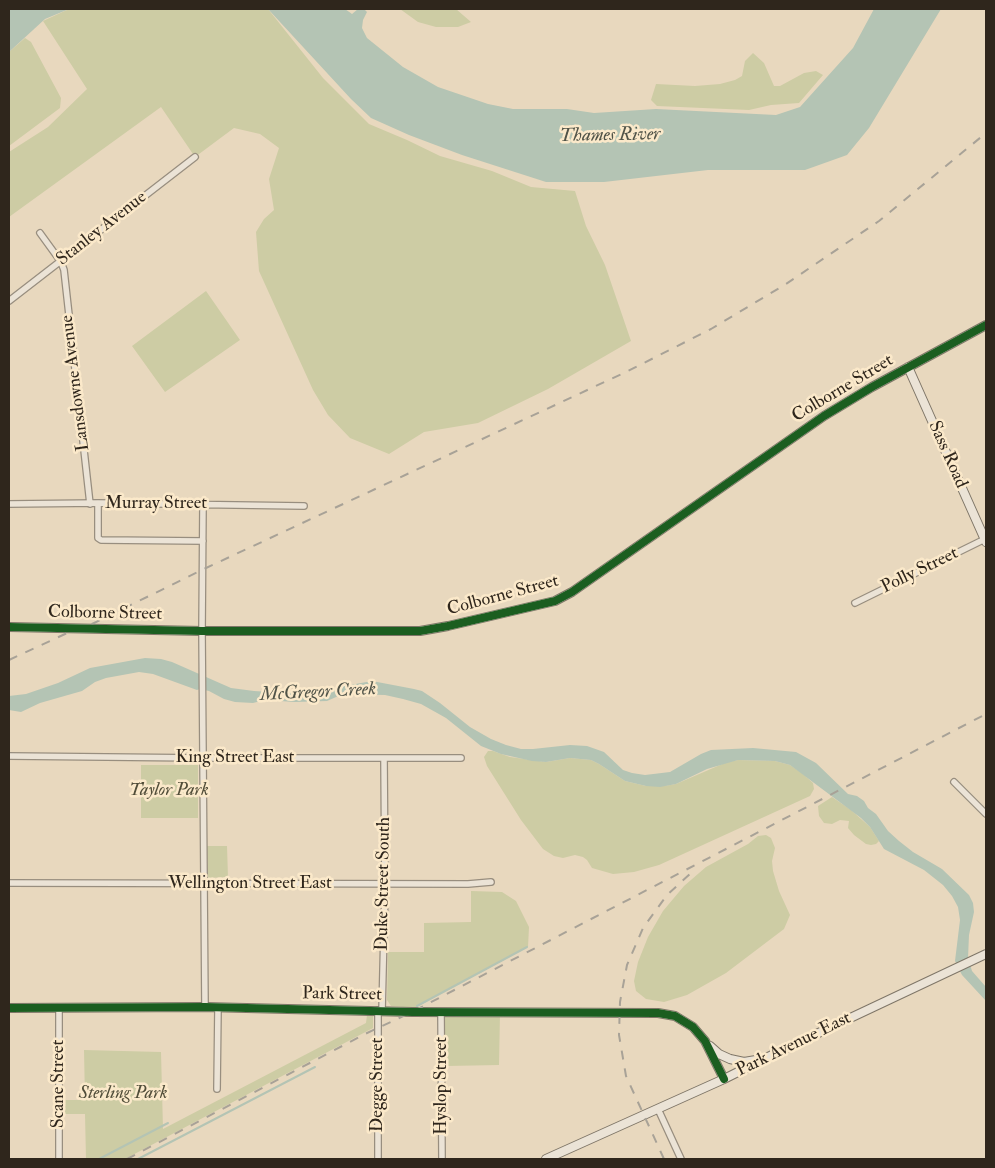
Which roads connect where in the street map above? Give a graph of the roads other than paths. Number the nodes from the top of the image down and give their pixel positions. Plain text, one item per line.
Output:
1 (195, 157) dead end
2 (40, 233) dead end
3 (61, 262) junction
4 (9, 301) edge
5 (986, 325) edge
6 (908, 367) junction
7 (98, 503) junction
8 (9, 504) edge
9 (90, 504) junction
10 (203, 504) junction
11 (304, 506) dead end
12 (986, 540) edge
13 (203, 541) junction
14 (855, 603) dead end
15 (9, 628) edge
16 (202, 631) junction
17 (9, 756) edge
18 (203, 758) junction
19 (384, 758) junction
20 (461, 758) dead end
21 (954, 782) dead end
22 (986, 814) edge
23 (491, 882) dead end
24 (9, 883) edge
25 (203, 883) junction
26 (384, 884) junction
27 (983, 956) edge
28 (204, 1006) junction
29 (9, 1008) edge
30 (59, 1008) junction
31 (218, 1008) junction
32 (380, 1010) junction
33 (442, 1012) junction
34 (705, 1040) junction
35 (776, 1053) junction
36 (724, 1079) junction
37 (217, 1089) dead end
38 (658, 1109) junction
39 (58, 1159) edge
40 (378, 1159) edge
41 (442, 1159) edge
42 (549, 1159) edge
43 (681, 1159) edge

1 - 3 street, Stanley Avenue
2 - 3 street
3 - 4 street, Stanley Avenue
3 - 9 street, Lansdowne Avenue
5 - 6 street, Colborne Street
6 - 12 street, Sass Road
6 - 16 street, Colborne Street
7 - 9 street, Murray Street
7 - 10 street, Murray Street
7 - 13 street
8 - 9 street, Murray Street
10 - 11 street, Murray Street
10 - 13 street
12 - 14 street, Polly Street
13 - 16 street
15 - 16 street, Colborne Street
16 - 18 street
17 - 18 street, King Street East
18 - 19 street, King Street East
18 - 25 street
19 - 20 street, King Street East
19 - 26 street, Duke Street South
21 - 22 street
23 - 26 street, Wellington Street East
24 - 25 street, Wellington Street East
25 - 26 street, Wellington Street East
25 - 28 street
26 - 32 street, Duke Street South
27 - 35 street, Park Avenue East
28 - 30 street, Park Street
28 - 31 street, Park Street
29 - 30 street, Park Street
30 - 39 street, Scane Street
31 - 32 street, Park Street
31 - 37 street
32 - 33 street, Park Street
32 - 40 street, Degge Street
33 - 34 street, Park Street
33 - 41 street, Hyslop Street
34 - 35 street
34 - 36 street
35 - 36 street, Park Avenue East
36 - 38 street, Park Avenue East
38 - 42 street, Park Avenue East
38 - 43 street

